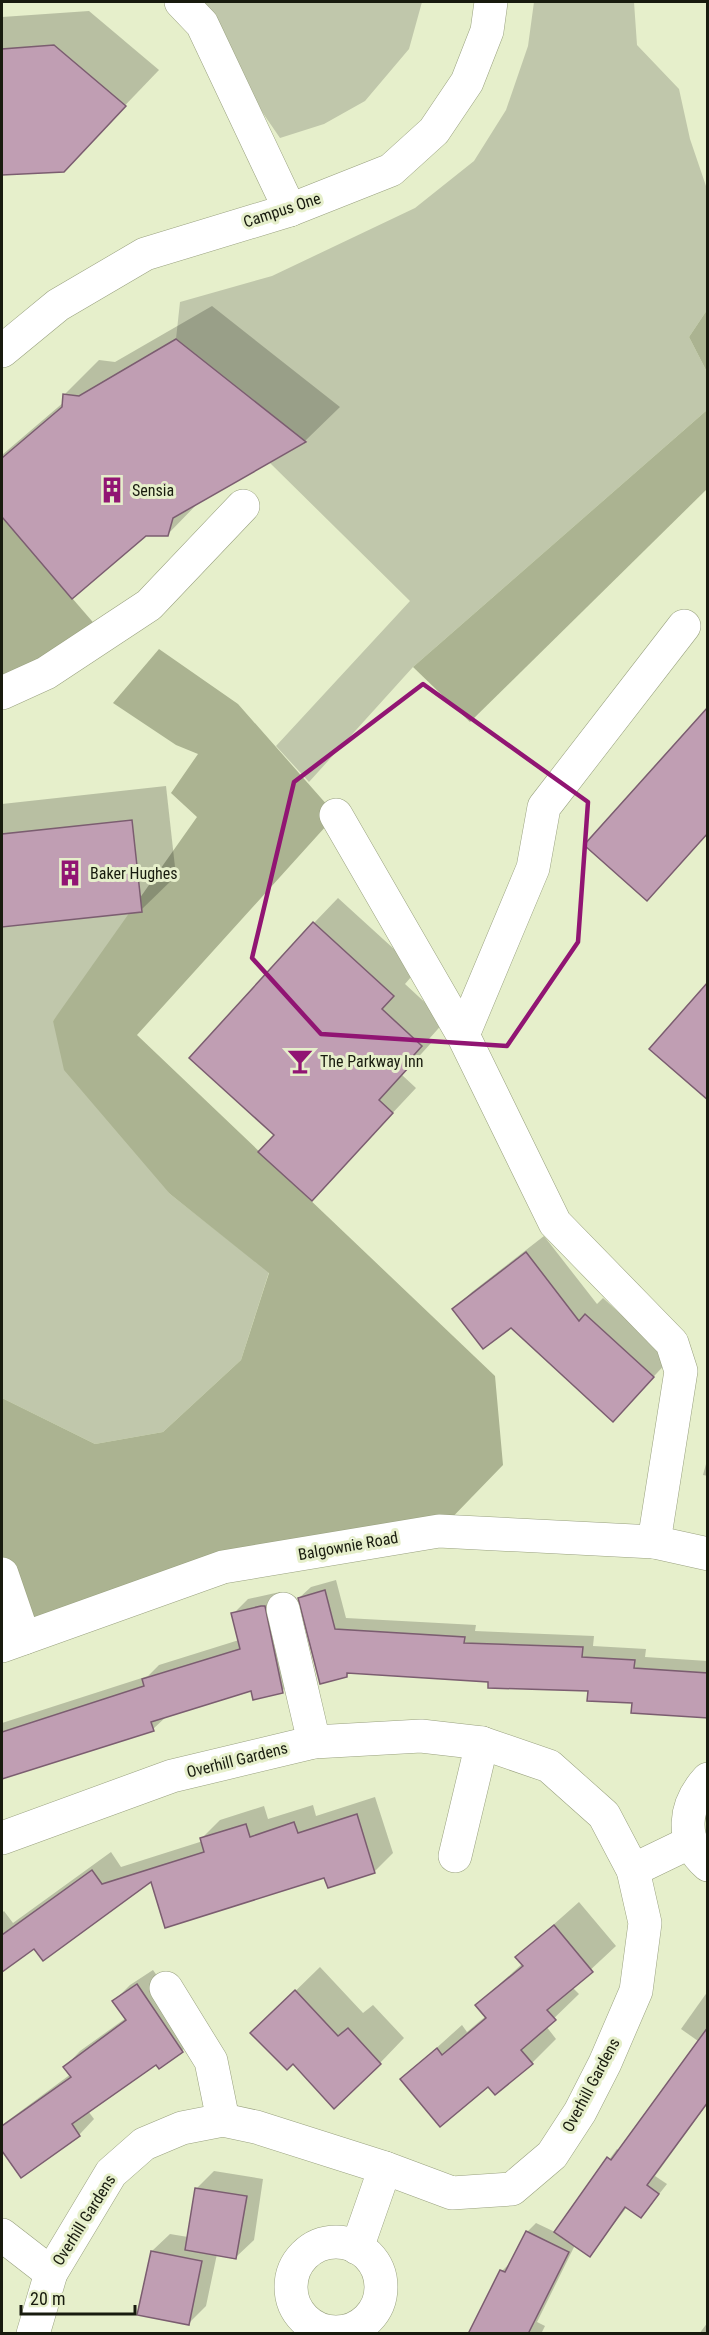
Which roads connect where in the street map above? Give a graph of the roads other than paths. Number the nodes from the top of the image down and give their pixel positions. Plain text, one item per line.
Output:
1 (181, 2) edge
2 (491, 2) edge
3 (290, 210) junction
4 (2, 351) edge
5 (243, 506) dead end
6 (684, 626) dead end
7 (2, 693) edge
8 (336, 815) dead end
9 (463, 1035) junction
10 (654, 1542) junction
11 (708, 1554) edge
12 (2, 1574) edge
13 (283, 1609) dead end
14 (13, 1642) edge
15 (314, 1742) junction
16 (482, 1743) junction
17 (708, 1779) edge
18 (2, 1838) edge
19 (699, 1854) edge
20 (455, 1856) dead end
21 (633, 1870) junction
22 (166, 1988) dead end
23 (223, 2120) junction
24 (385, 2168) junction
25 (2, 2235) edge
26 (357, 2248) dead end
27 (51, 2273) junction
28 (33, 2334) edge

1 - 3 street
2 - 3 street, Campus One
3 - 4 street, Campus One
5 - 7 street
6 - 9 street
8 - 9 street
9 - 10 street
10 - 11 street, Balgownie Road
10 - 14 street, Balgownie Road
12 - 14 street
13 - 15 street
15 - 16 street, Overhill Gardens
15 - 18 street, Overhill Gardens
16 - 20 street
16 - 21 street, Overhill Gardens
17 - 19 street
19 - 21 street
21 - 24 street, Overhill Gardens
22 - 23 street
23 - 24 street, Overhill Gardens
23 - 27 street, Overhill Gardens
24 - 26 street
25 - 27 street, Overhill Gardens
27 - 28 street, Overhill Gardens

